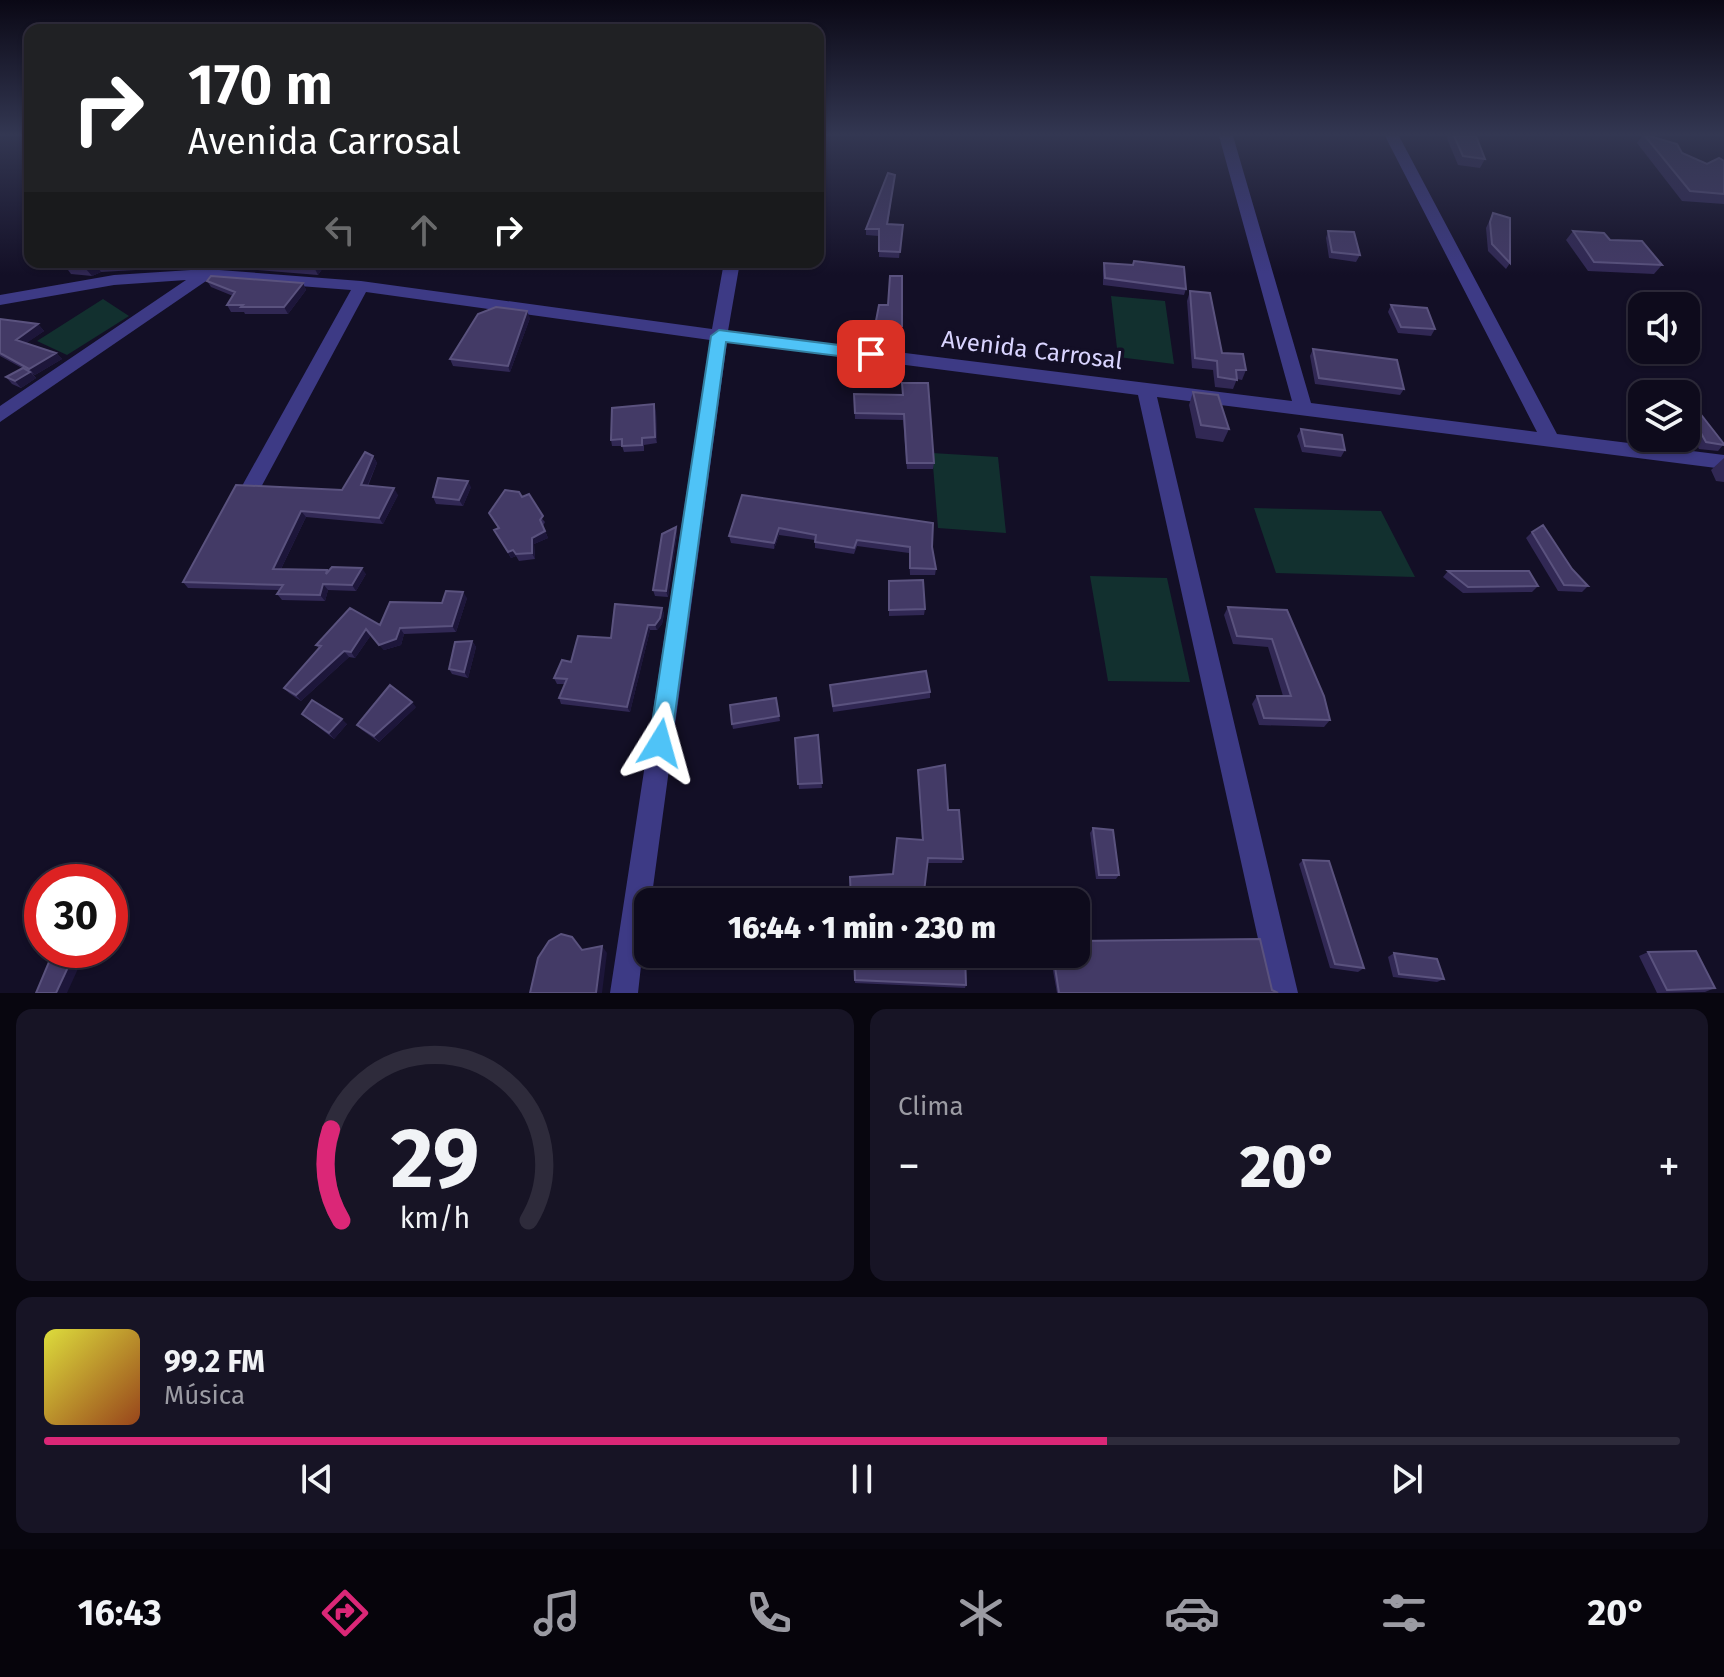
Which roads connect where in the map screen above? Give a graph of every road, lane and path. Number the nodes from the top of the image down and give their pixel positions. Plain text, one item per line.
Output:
1 (1239, 182) edge
2 (1416, 182) edge
3 (731, 268) edge
4 (206, 274) junction
5 (361, 286) junction
6 (0, 300) edge
7 (719, 336) junction
8 (1146, 388) junction
9 (1303, 409) junction
10 (0, 415) edge
11 (1551, 440) junction
12 (1724, 462) edge
13 (252, 486) edge
14 (624, 993) edge
15 (1284, 993) edge

1 - 9 street
2 - 11 street
3 - 7 street
4 - 5 street, Avenida Carrosal
4 - 6 street, Avenida Carrosal
4 - 10 street
5 - 7 street, Avenida Carrosal
5 - 13 street
7 - 8 street, Avenida Carrosal
7 - 14 street
8 - 9 street, Avenida Carrosal
8 - 15 street
9 - 11 street, Avenida Carrosal
11 - 12 street, Avenida Carrosal

